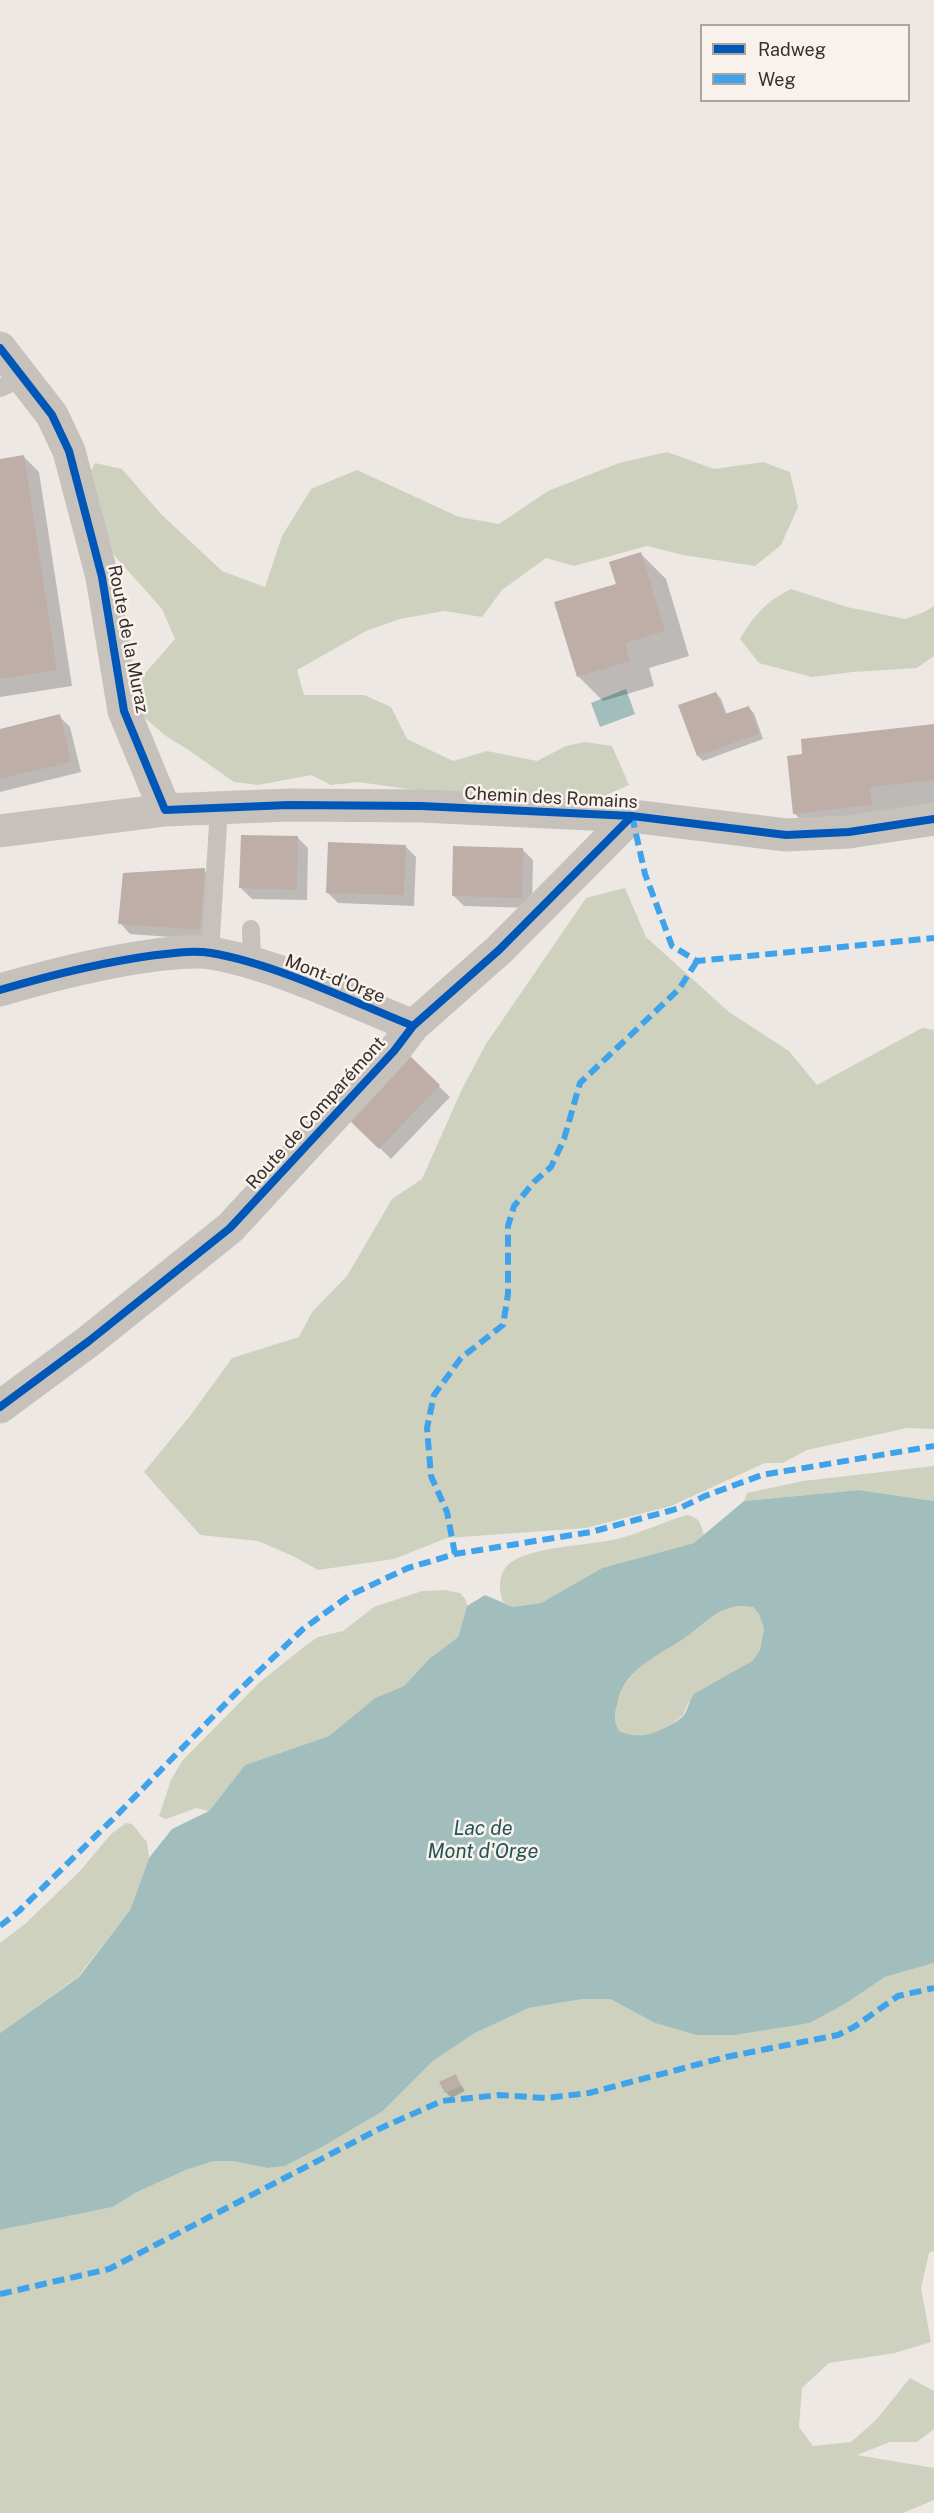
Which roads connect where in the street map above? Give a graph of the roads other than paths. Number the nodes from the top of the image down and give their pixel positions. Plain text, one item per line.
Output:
1 (0, 348) edge
2 (12, 383) edge
3 (219, 808) junction
4 (165, 810) junction
5 (632, 816) junction
6 (934, 819) edge
7 (0, 831) edge
8 (251, 929) dead end
9 (210, 953) junction
10 (252, 963) junction
11 (0, 990) edge
12 (413, 1026) junction
13 (0, 1407) edge

1 - 2 street, Route de la Muraz
2 - 4 street, Route de la Muraz
3 - 4 street, Chemin des Romains
3 - 5 street, Chemin des Romains
3 - 9 lane
4 - 7 street, Chemin des Romains
5 - 6 street, Chemin des Romains
5 - 12 street, Route de Comparémont
8 - 10 lane
9 - 10 street, Mont-d'Orge
9 - 11 street, Mont-d'Orge
10 - 12 street, Mont-d'Orge
12 - 13 street, Route de Comparémont

